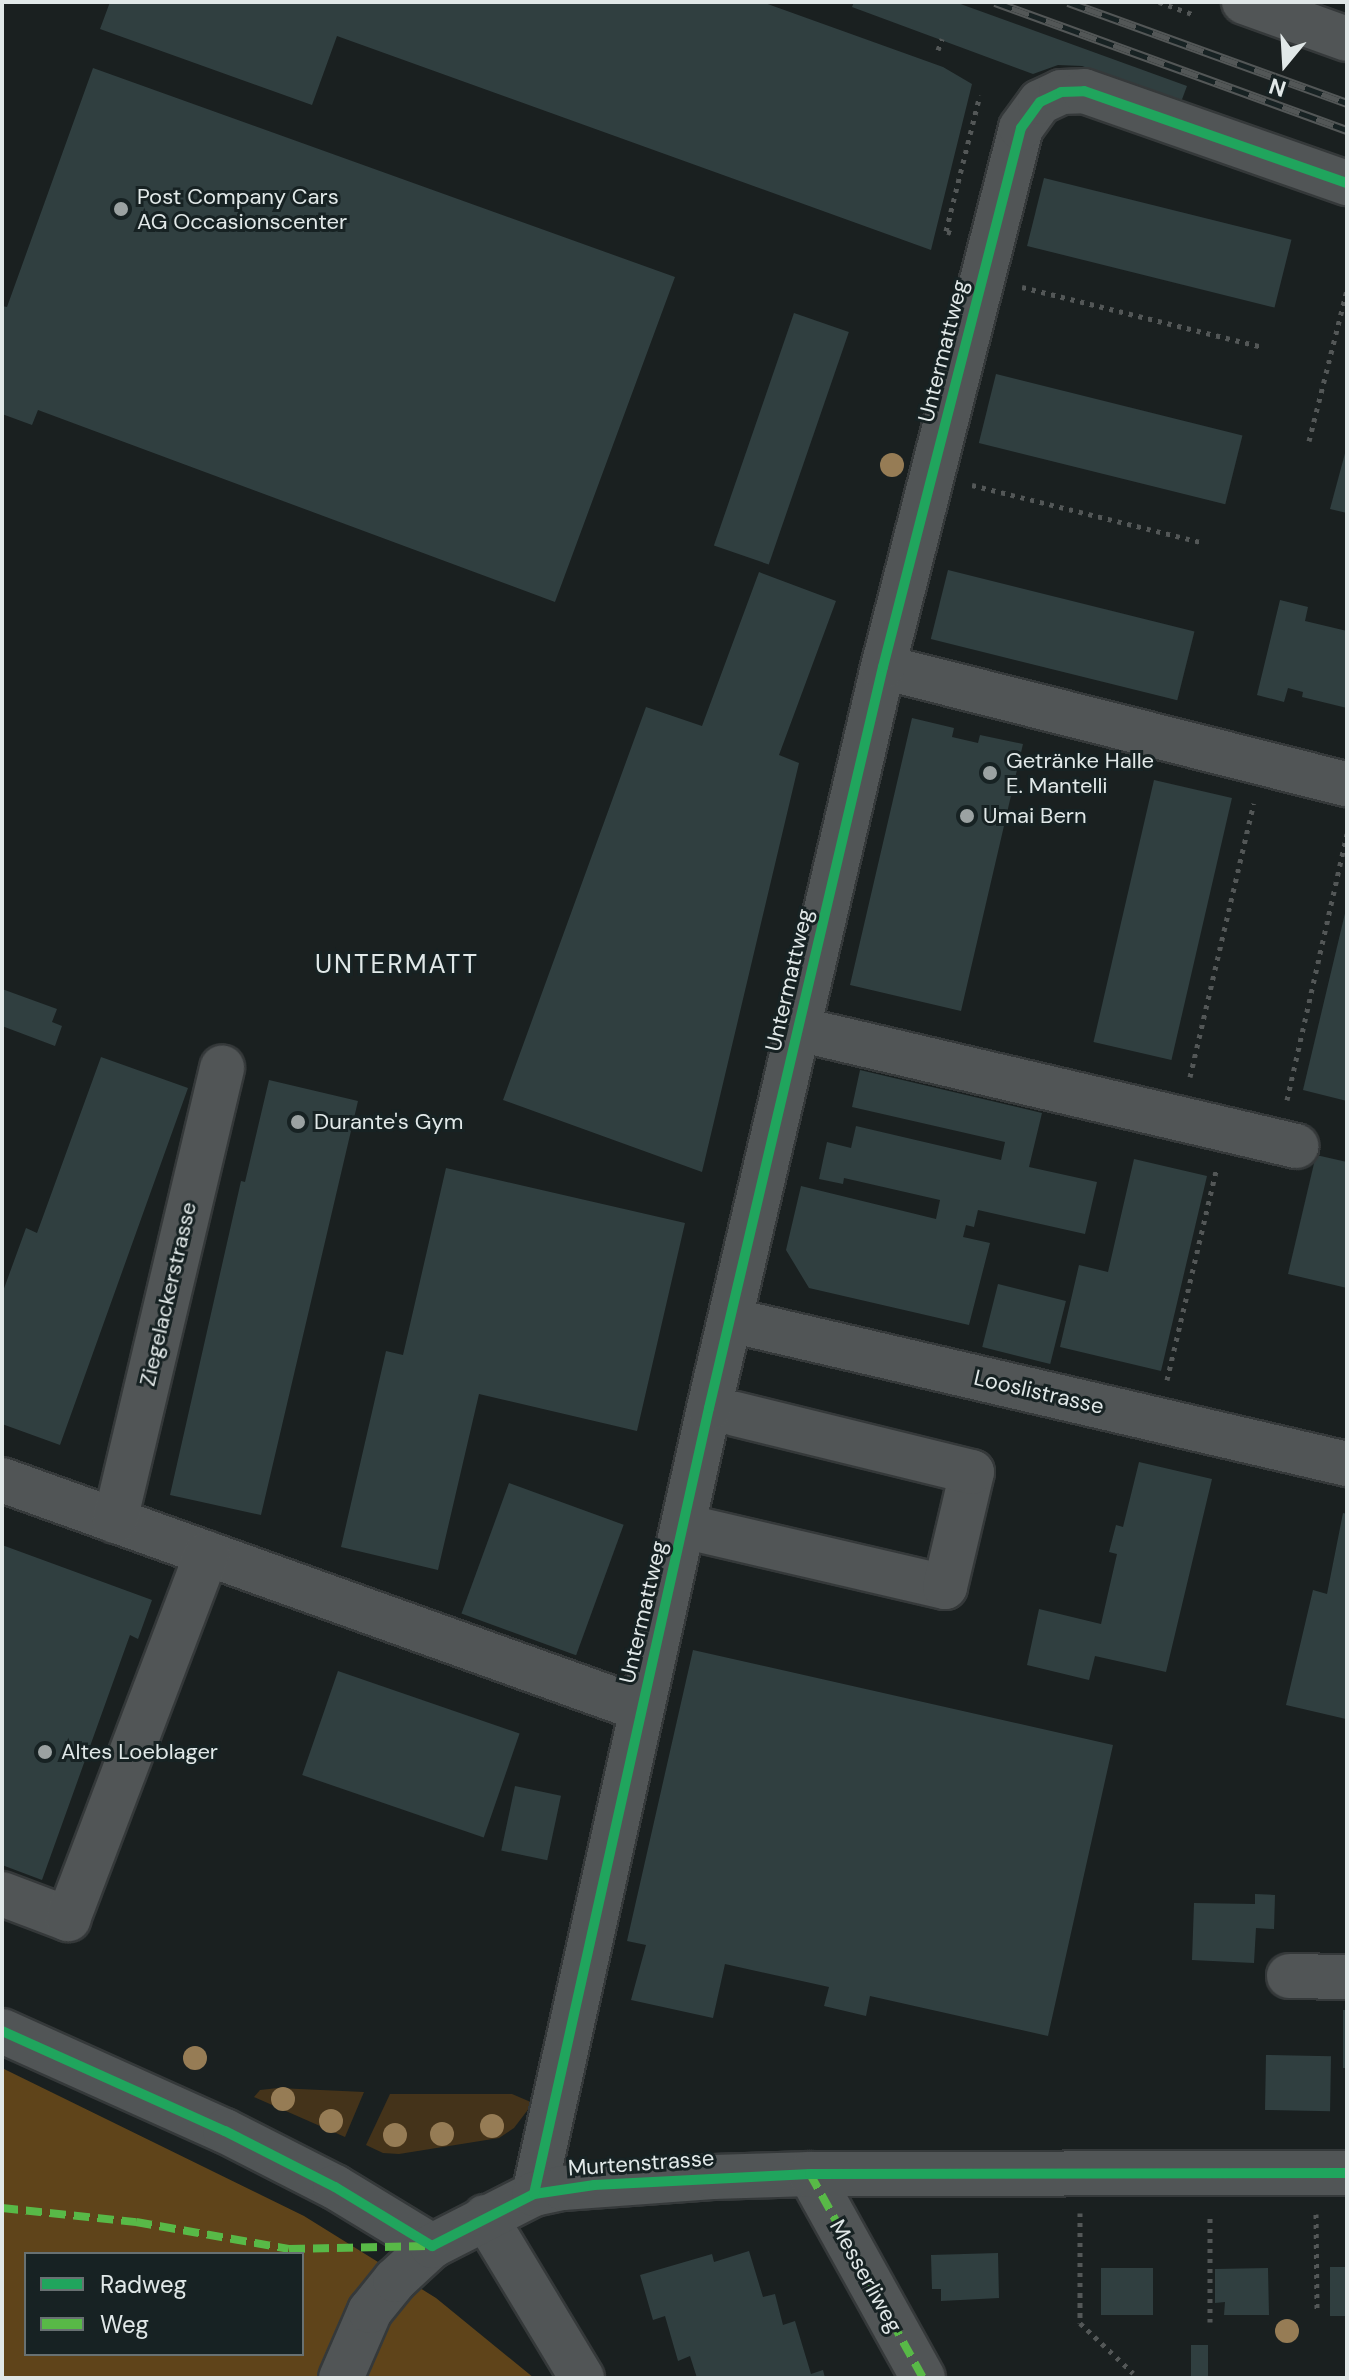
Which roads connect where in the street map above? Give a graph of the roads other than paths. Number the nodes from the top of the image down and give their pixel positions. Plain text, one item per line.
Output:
1 (1244, 2) edge
2 (1288, 10) edge
3 (1347, 39) edge
4 (1347, 183) edge
5 (883, 667) junction
6 (1347, 784) edge
7 (798, 1029) junction
8 (222, 1067) dead end
9 (1296, 1146) dead end
10 (730, 1320) junction
11 (735, 1414) dead end
12 (1347, 1464) edge
13 (2, 1480) edge
14 (115, 1521) junction
15 (683, 1526) junction
16 (207, 1554) junction
17 (641, 1709) junction
18 (2, 1894) edge
19 (1289, 1976) dead end
20 (1347, 1977) edge
21 (2, 2031) edge
22 (1347, 2173) edge
23 (810, 2174) junction
24 (534, 2194) junction
25 (485, 2217) junction
26 (432, 2246) junction
27 (341, 2378) edge
28 (582, 2378) edge
29 (923, 2378) edge

1 - 2 street
2 - 3 street
4 - 5 street, Untermattweg
5 - 6 street
5 - 7 street, Untermattweg
7 - 9 street
7 - 10 street, Untermattweg
8 - 14 street, Ziegelackerstrasse
10 - 12 street, Looslistrasse
10 - 15 street, Untermattweg
11 - 15 street
13 - 14 street
14 - 16 street
15 - 17 street, Untermattweg
16 - 17 street
16 - 18 street
17 - 24 street, Untermattweg
19 - 20 street
21 - 26 street
22 - 23 street, Murtenstrasse
23 - 24 street, Murtenstrasse
23 - 29 street, Messerliweg
24 - 25 street, Murtenstrasse
25 - 26 street, Murtenstrasse
25 - 28 street
26 - 27 street, Murtenstrasse

